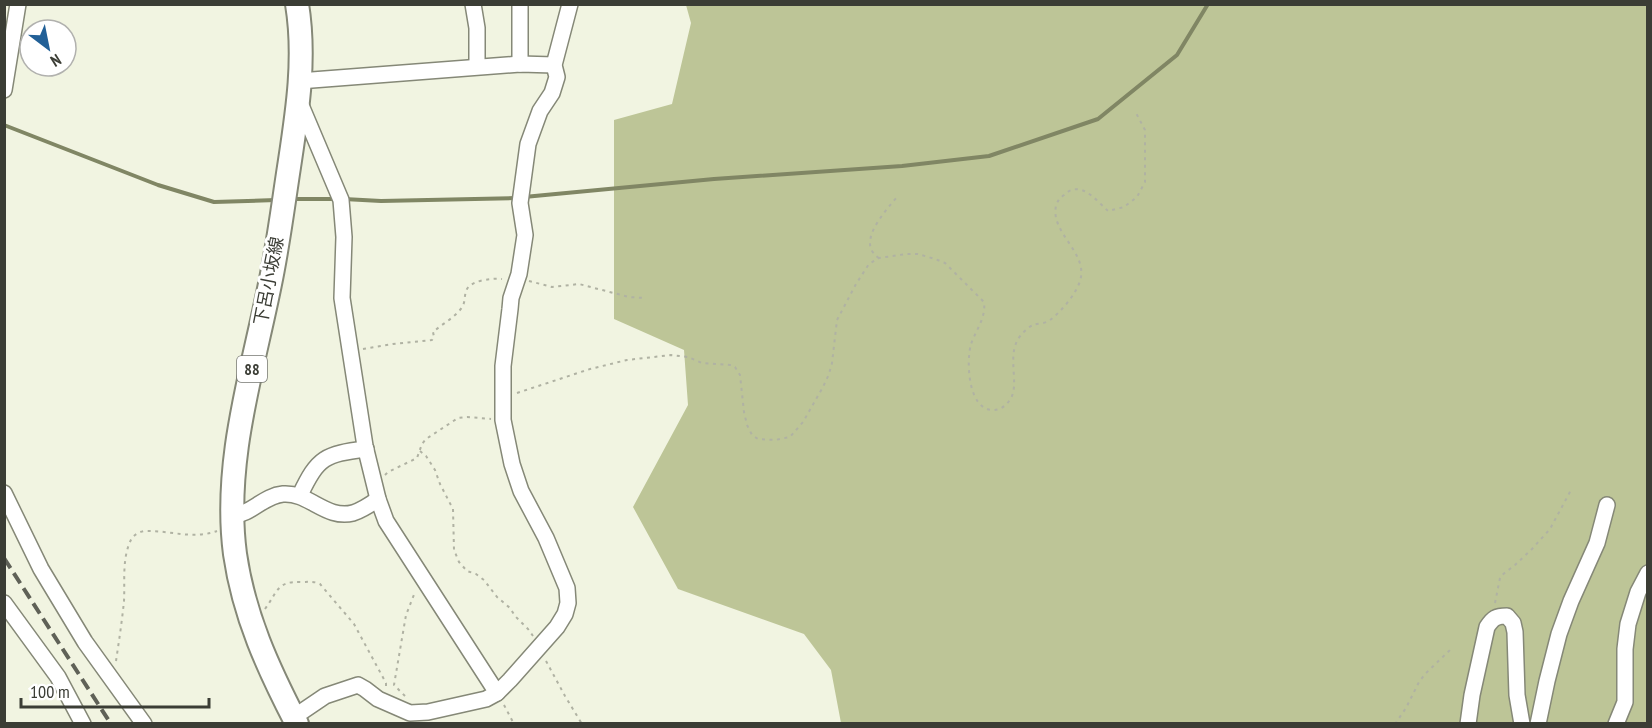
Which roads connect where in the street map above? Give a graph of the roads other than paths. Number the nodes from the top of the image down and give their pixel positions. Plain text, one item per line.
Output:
1 (18, 4) edge
2 (473, 4) edge
3 (519, 4) edge
4 (570, 4) edge
5 (300, 6) edge
6 (520, 64) junction
7 (554, 65) junction
8 (477, 66) junction
9 (4, 90) edge
10 (299, 91) junction
11 (366, 448) junction
12 (376, 492) junction
13 (4, 493) edge
14 (300, 495) junction
15 (1607, 505) dead end
16 (232, 523) junction
17 (1647, 573) edge
18 (4, 603) edge
19 (497, 693) junction
20 (295, 720) edge
21 (83, 723) edge
22 (144, 723) edge
23 (1468, 723) edge
24 (1522, 723) edge
25 (1538, 723) edge
26 (1616, 723) edge

1 - 9 street
2 - 8 street
3 - 6 street
4 - 7 street
5 - 10 main road, 下呂小坂線 / 88
6 - 7 street
6 - 8 street
7 - 19 street
8 - 10 street
10 - 11 street
10 - 16 main road, 下呂小坂線 / 88
11 - 12 street
11 - 14 street
12 - 14 street
12 - 19 street
13 - 22 street
14 - 16 street
15 - 25 street
16 - 20 main road, 下呂小坂線 / 88
17 - 26 street
18 - 21 street
19 - 20 street
23 - 24 street

